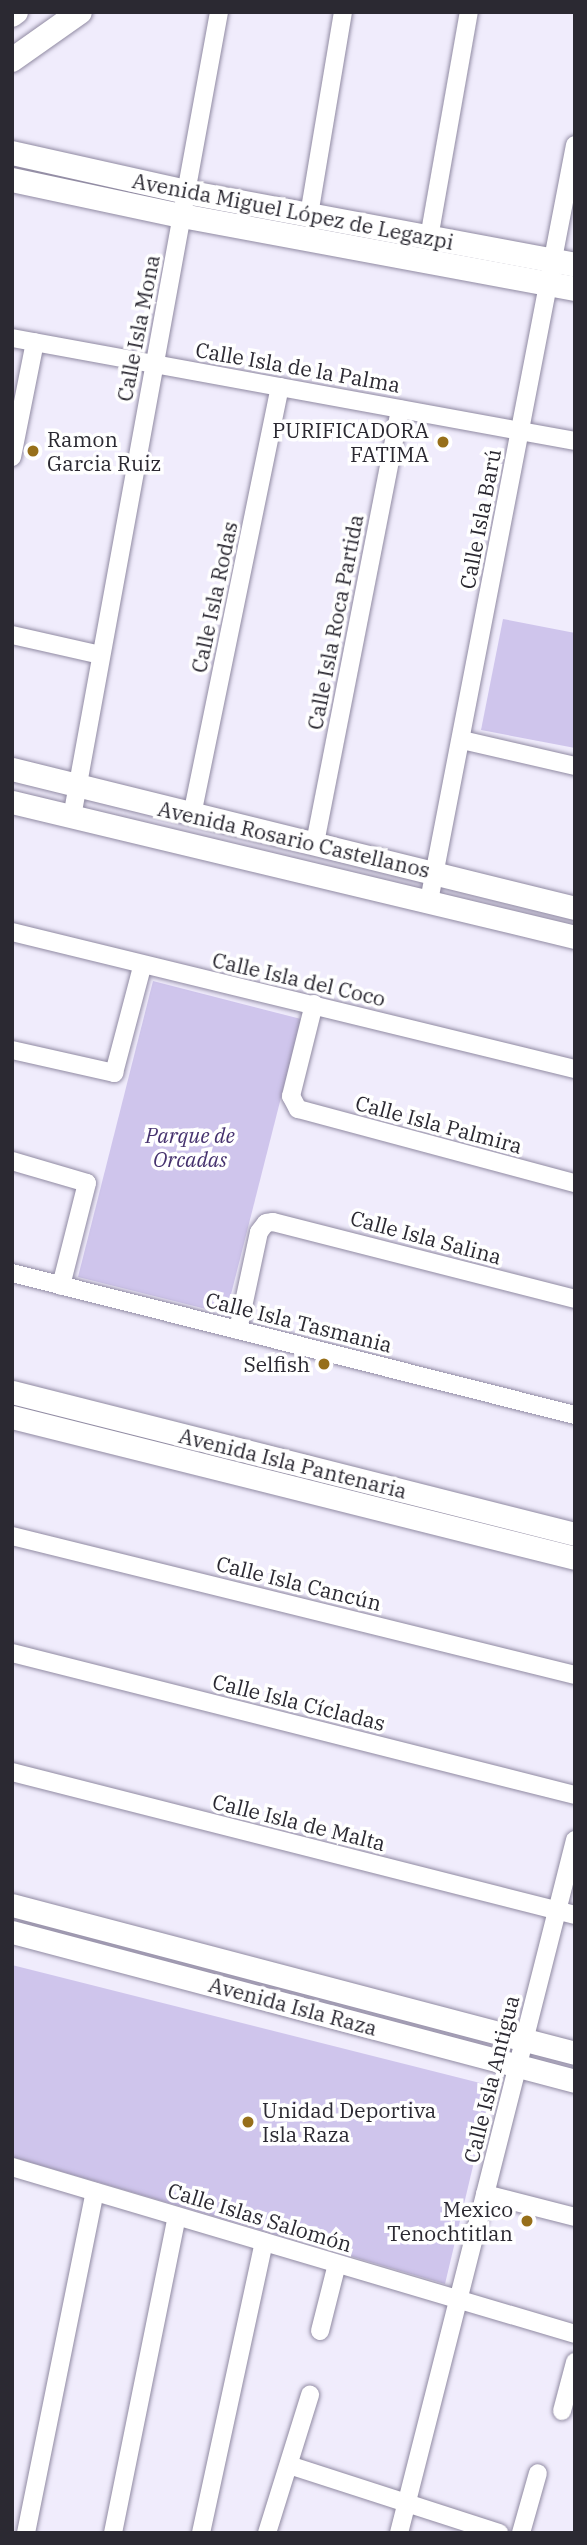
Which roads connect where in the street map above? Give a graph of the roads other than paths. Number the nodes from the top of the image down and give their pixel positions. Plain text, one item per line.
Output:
1 (80, 12) edge
2 (219, 12) edge
3 (343, 12) edge
4 (469, 12) edge
5 (12, 60) edge
6 (575, 145) edge
7 (12, 153) edge
8 (12, 180) edge
9 (184, 204) junction
10 (309, 215) junction
11 (429, 237) junction
12 (558, 270) edge
13 (575, 289) edge
14 (12, 338) edge
15 (35, 342) junction
16 (155, 365) junction
17 (280, 387) junction
18 (400, 409) junction
19 (520, 431) junction
20 (575, 441) edge
21 (12, 457) edge
22 (12, 635) edge
23 (101, 655) junction
24 (462, 740) junction
25 (575, 766) edge
26 (12, 769) edge
27 (75, 785) junction
28 (12, 802) edge
29 (192, 815) junction
30 (72, 817) junction
31 (315, 843) junction
32 (434, 872) junction
33 (429, 901) junction
34 (575, 908) edge
35 (12, 932) edge
36 (575, 937) edge
37 (142, 967) junction
38 (314, 1004) junction
39 (12, 1049) edge
40 (575, 1069) edge
41 (12, 1160) edge
42 (575, 1183) edge
43 (12, 1273) edge
44 (61, 1286) junction
45 (575, 1299) edge
46 (238, 1330) junction
47 (12, 1392) edge
48 (575, 1415) edge
49 (12, 1417) edge
50 (575, 1534) edge
51 (12, 1536) edge
52 (575, 1558) edge
53 (12, 1653) edge
54 (575, 1675) edge
55 (12, 1772) edge
56 (575, 1795) edge
57 (575, 1840) edge
58 (12, 1905) edge
59 (557, 1911) junction
60 (575, 1915) edge
61 (12, 1932) edge
62 (524, 2040) junction
63 (575, 2053) edge
64 (517, 2066) junction
65 (575, 2081) edge
66 (12, 2167) edge
67 (95, 2192) junction
68 (485, 2194) junction
69 (177, 2216) junction
70 (575, 2217) edge
71 (264, 2242) junction
72 (337, 2264) junction
73 (458, 2300) junction
74 (320, 2331) dead end
75 (575, 2334) edge
76 (575, 2362) edge
77 (310, 2395) dead end
78 (562, 2411) dead end
79 (289, 2465) junction
80 (538, 2473) dead end
81 (406, 2503) junction
82 (26, 2533) edge
83 (113, 2533) edge
84 (201, 2533) edge
85 (267, 2533) edge
86 (399, 2533) edge
87 (499, 2533) edge
88 (521, 2533) edge

1 - 5 main road
2 - 9 street, Calle Isla Mona
3 - 10 street
4 - 11 street
6 - 12 street, Calle Isla Barú
7 - 9 main road, Avenida Miguel López de Legazpi
8 - 9 main road, Avenida Miguel López de Legazpi
9 - 10 main road, Avenida Miguel López de Legazpi
9 - 12 main road, Avenida Miguel López de Legazpi
9 - 16 street, Calle Isla Mona
10 - 11 main road, Avenida Miguel López de Legazpi
11 - 12 main road, Avenida Miguel López de Legazpi
12 - 13 main road, Avenida Miguel López de Legazpi
12 - 19 street, Calle Isla Barú
14 - 15 street, Calle Isla de la Palma
15 - 16 street, Calle Isla de la Palma
15 - 21 street
16 - 17 street, Calle Isla de la Palma
16 - 23 street, Calle Isla Mona
17 - 18 street, Calle Isla de la Palma
17 - 29 street, Calle Isla Rodas
18 - 19 street, Calle Isla de la Palma
18 - 31 street, Calle Isla Roca Partida
19 - 20 street, Calle Isla de la Palma
19 - 24 street, Calle Isla Barú
22 - 23 street
23 - 27 street, Calle Isla Mona
24 - 25 street
24 - 32 street, Calle Isla Barú
26 - 27 street, Avenida Rosario Castellanos
27 - 29 street, Avenida Rosario Castellanos
27 - 30 street, Calle Isla Mona
28 - 30 street, Avenida Rosario Castellanos
29 - 31 street, Avenida Rosario Castellanos
30 - 33 street, Avenida Rosario Castellanos
31 - 32 street, Avenida Rosario Castellanos
32 - 33 street, Calle Isla Barú
32 - 34 street, Avenida Rosario Castellanos
33 - 36 street, Avenida Rosario Castellanos
35 - 37 street, Calle Isla del Coco
37 - 38 street, Calle Isla del Coco
37 - 39 street
38 - 40 street, Calle Isla del Coco
38 - 42 street, Calle Isla Palmira
41 - 44 street
43 - 44 street, Calle Isla Tasmania
44 - 46 street, Calle Isla Tasmania
45 - 46 street, Calle Isla Salina
46 - 48 street, Calle Isla Tasmania
47 - 50 street, Avenida Isla Pantenaria
49 - 52 street, Avenida Isla Pantenaria
51 - 54 street, Calle Isla Cancún
53 - 56 street, Calle Isla Cícladas
55 - 59 street, Calle Isla de Malta
57 - 59 street, Calle Isla Antigua
58 - 62 street, Avenida Isla Raza
59 - 60 street, Calle Isla de Malta
59 - 62 street, Calle Isla Antigua
61 - 64 street, Avenida Isla Raza
62 - 63 street, Avenida Isla Raza
62 - 64 street, Calle Isla Antigua
64 - 65 street, Avenida Isla Raza
64 - 68 street, Calle Isla Antigua
66 - 67 street, Calle Islas Salomón
67 - 69 street, Calle Islas Salomón
67 - 82 street
68 - 70 street
68 - 73 street, Calle Isla Antigua
69 - 71 street, Calle Islas Salomón
69 - 83 street
71 - 72 street, Calle Islas Salomón
71 - 84 street
72 - 73 street, Calle Islas Salomón
72 - 74 street
73 - 75 street, Calle Islas Salomón
73 - 81 street, Calle Isla Antigua
76 - 78 street
77 - 79 street
79 - 81 street
79 - 85 street
80 - 88 street
81 - 86 street, Calle Isla Antigua
81 - 87 street

